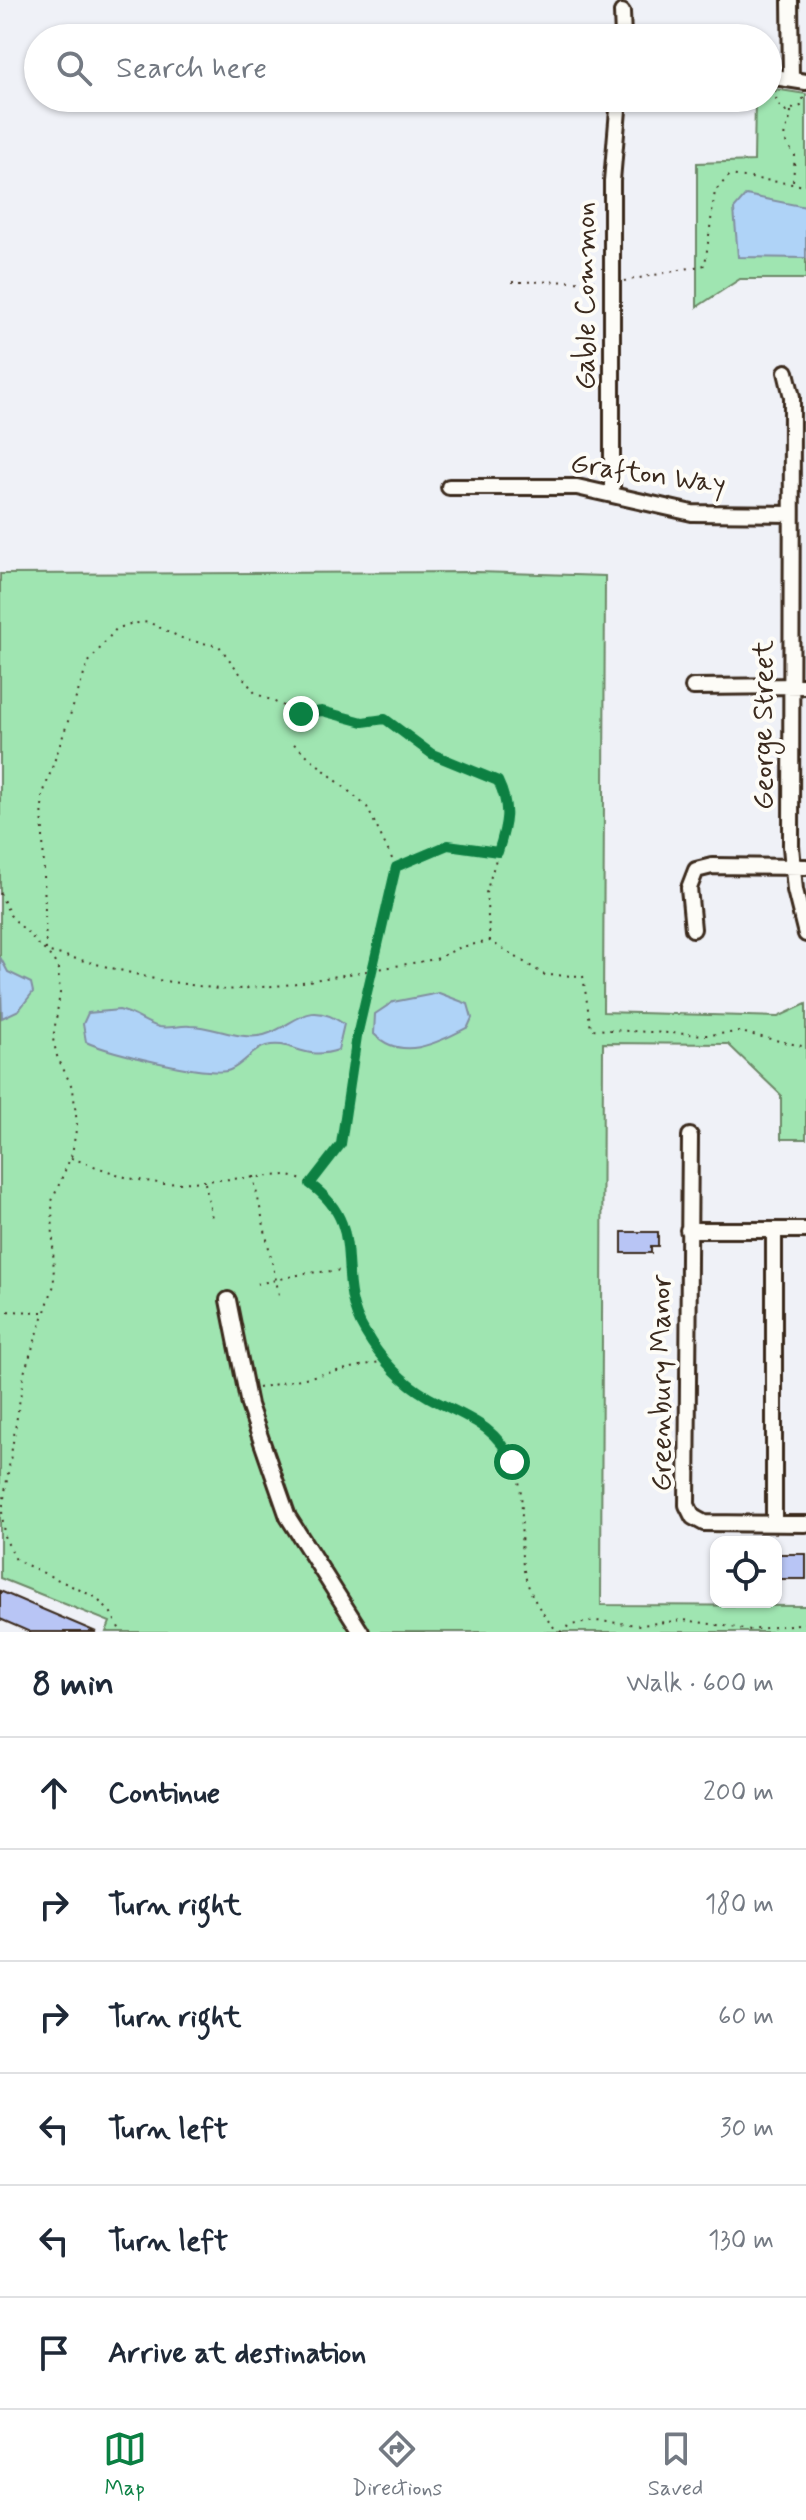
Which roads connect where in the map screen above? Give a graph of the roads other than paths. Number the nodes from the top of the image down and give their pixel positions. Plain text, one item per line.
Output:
1 (790, 0) edge
2 (622, 12) dead end
3 (622, 24) edge
4 (801, 85) edge
5 (618, 112) edge
6 (786, 372) dead end
7 (449, 487) dead end
8 (612, 493) junction
9 (791, 514) junction
10 (789, 686) junction
11 (806, 686) edge
12 (693, 687) dead end
13 (799, 867) edge
14 (693, 929) dead end
15 (806, 934) edge
16 (690, 1136) dead end
17 (688, 1230) junction
18 (774, 1230) junction
19 (806, 1230) edge
20 (228, 1300) dead end
21 (774, 1523) junction
22 (806, 1524) edge
23 (361, 1632) edge

1 - 4 street
2 - 3 street
5 - 8 street, Gable Common
6 - 9 street, George Street
7 - 8 street, Grafton Way
8 - 9 street, Grafton Way
9 - 10 street, George Street
10 - 11 street
10 - 12 street
10 - 13 street, George Street
13 - 14 street
13 - 15 street, George Street
16 - 17 street, Greenbury Manor
17 - 18 street
17 - 21 street, Greenbury Manor
18 - 19 street
18 - 21 street
20 - 23 street
21 - 22 street, Greenbury Manor

